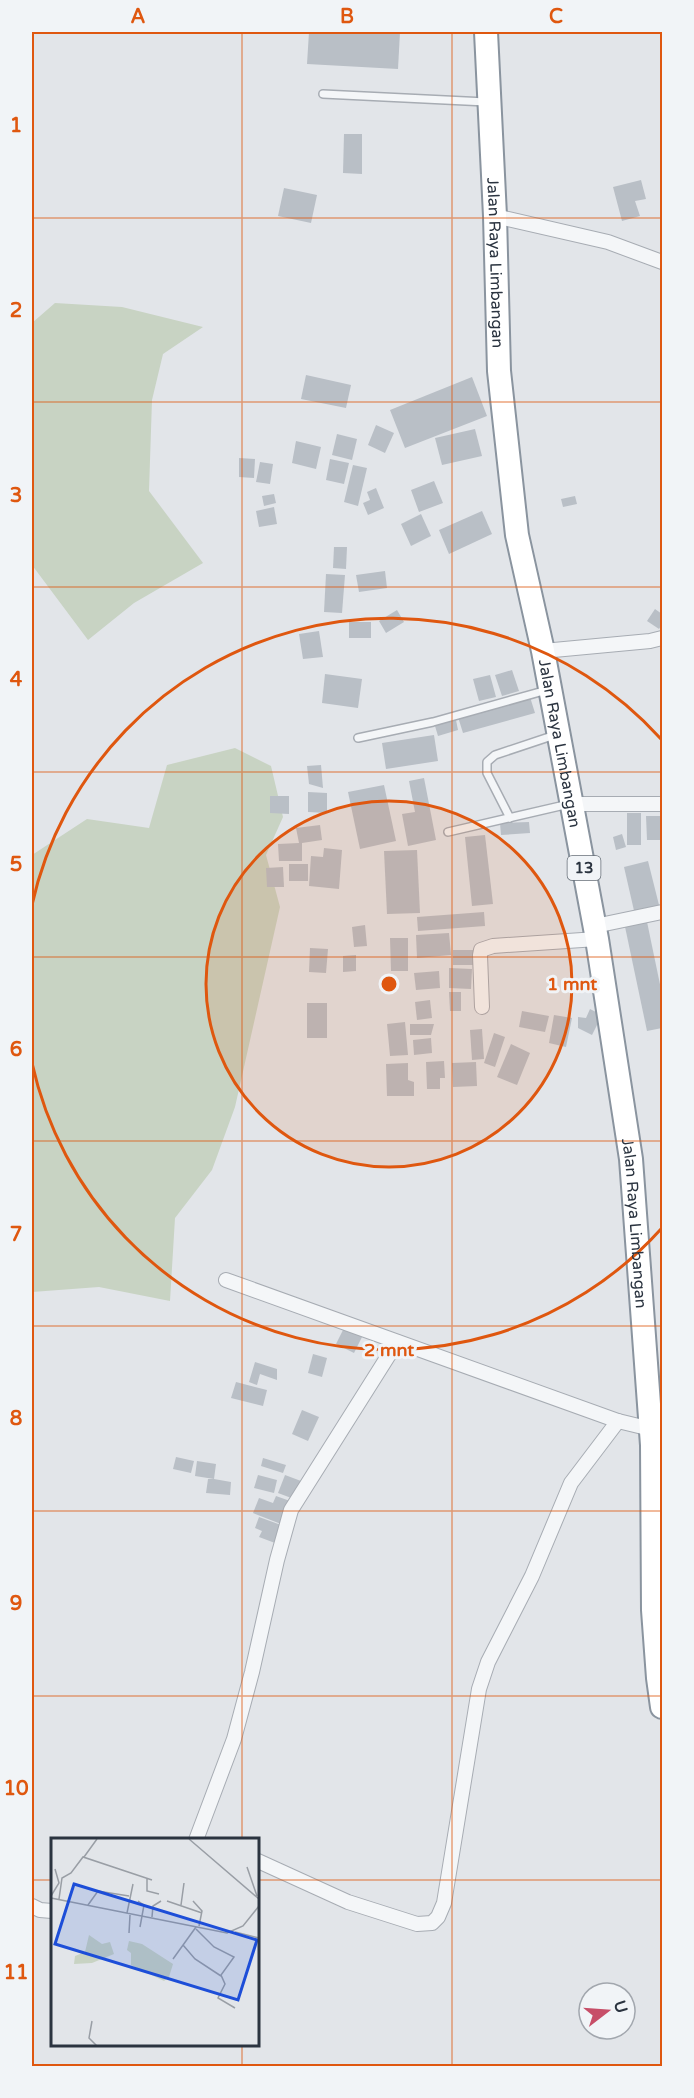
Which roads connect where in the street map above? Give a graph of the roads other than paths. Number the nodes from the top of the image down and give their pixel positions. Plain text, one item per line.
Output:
1 (486, 32) edge
2 (323, 94) dead end
3 (489, 102) junction
4 (495, 216) junction
5 (663, 262) edge
6 (663, 638) edge
7 (543, 651) junction
8 (550, 689) junction
9 (558, 734) junction
10 (358, 738) dead end
11 (572, 804) junction
12 (663, 804) edge
13 (510, 818) junction
14 (448, 832) dead end
15 (663, 912) edge
16 (596, 932) junction
17 (482, 1007) dead end
18 (226, 1280) dead end
19 (397, 1342) junction
20 (618, 1421) junction
21 (655, 1440) edge
22 (663, 1707) edge
23 (199, 1838) edge
24 (260, 1862) edge
25 (32, 1906) edge
26 (51, 1911) edge

1 - 3 highway, Jalan Raya Limbangan / 13
2 - 3 lane
3 - 4 highway, Jalan Raya Limbangan / 13
4 - 5 street
4 - 7 highway, Jalan Raya Limbangan / 13
6 - 7 street
7 - 8 highway, Jalan Raya Limbangan / 13
8 - 9 highway, Jalan Raya Limbangan / 13
8 - 10 lane
9 - 11 highway, Jalan Raya Limbangan / 13
9 - 13 lane
11 - 12 street
11 - 13 lane
11 - 16 highway, Jalan Raya Limbangan / 13
13 - 14 lane
15 - 16 street
16 - 17 street
16 - 21 highway, Jalan Raya Limbangan / 13
18 - 19 street
19 - 20 street
19 - 23 street
20 - 21 street
20 - 24 street
21 - 22 highway, Jalan Raya Limbangan / 13
25 - 26 street

